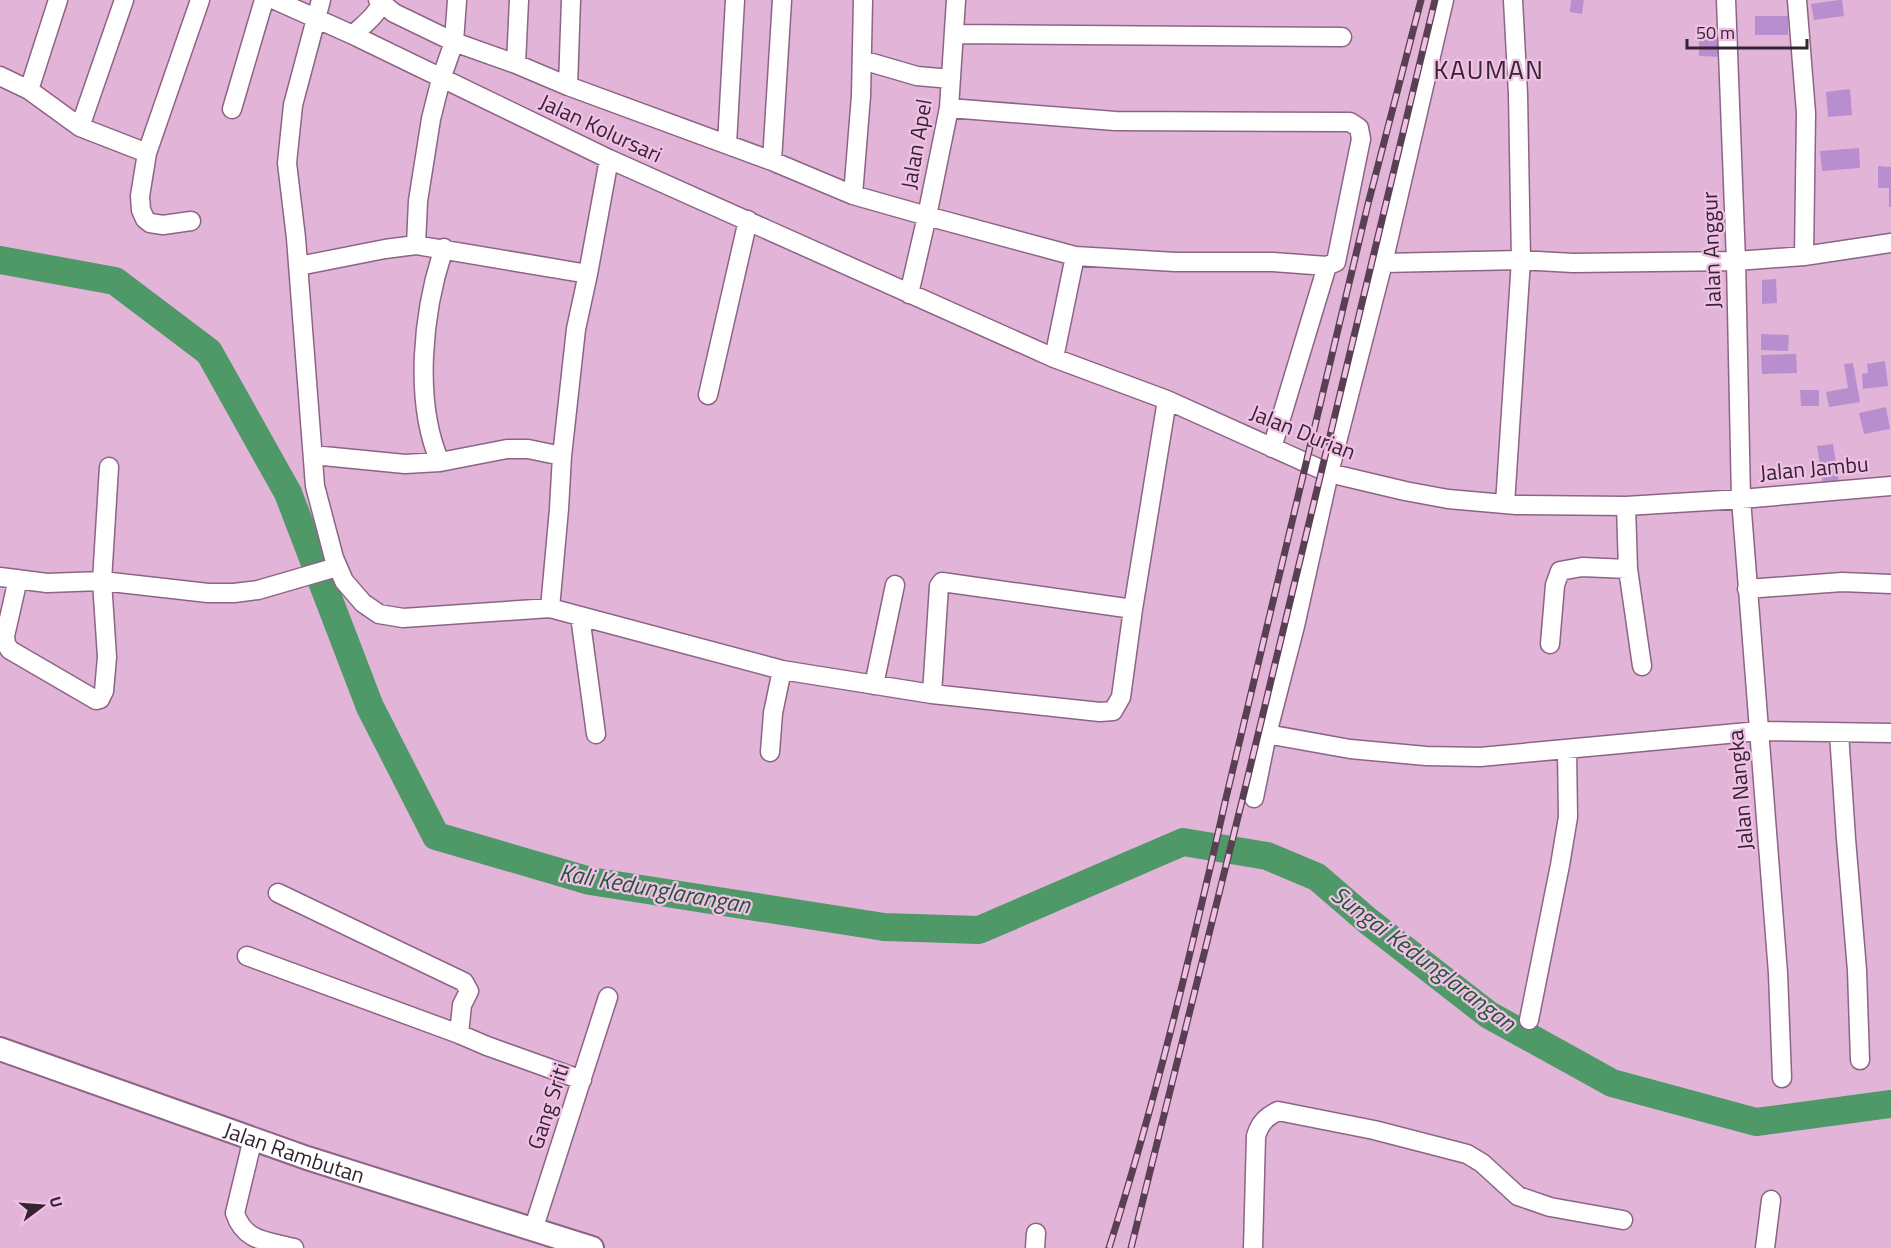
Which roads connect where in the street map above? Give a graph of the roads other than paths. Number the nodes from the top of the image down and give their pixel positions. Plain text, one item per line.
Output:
1 (58, 0) edge
2 (124, 0) edge
3 (200, 0) edge
4 (264, 0) edge
5 (275, 0) edge
6 (457, 0) edge
7 (519, 0) edge
8 (571, 0) edge
9 (735, 0) edge
10 (782, 0) edge
11 (862, 0) edge
12 (956, 0) edge
13 (1444, 0) edge
14 (1513, 0) edge
15 (1726, 0) edge
16 (1797, 0) edge
17 (379, 5) edge
18 (318, 9) edge
19 (954, 34) junction
20 (353, 35) junction
21 (1342, 37) dead end
22 (453, 46) junction
23 (862, 60) junction
24 (516, 64) junction
25 (442, 75) junction
26 (0, 76) edge
27 (951, 80) junction
28 (568, 86) junction
29 (28, 90) junction
30 (949, 108) junction
31 (232, 109) dead end
32 (80, 127) junction
33 (727, 144) junction
34 (147, 153) junction
35 (609, 159) junction
36 (772, 161) junction
37 (853, 195) junction
38 (748, 220) junction
39 (926, 221) junction
40 (191, 222) dead end
41 (1891, 243) edge
42 (416, 245) junction
43 (444, 248) junction
44 (1075, 255) junction
45 (1804, 256) junction
46 (1521, 260) junction
47 (1736, 261) junction
48 (1383, 263) junction
49 (299, 266) junction
50 (1327, 266) junction
51 (588, 274) junction
52 (909, 294) junction
53 (1056, 347) junction
54 (708, 395) dead end
55 (1167, 400) junction
56 (1272, 448) junction
57 (313, 455) junction
58 (562, 456) junction
59 (440, 462) junction
60 (109, 467) dead end
61 (1329, 473) junction
62 (1891, 486) edge
63 (1741, 499) junction
64 (1505, 504) junction
65 (1626, 506) junction
66 (333, 568) junction
67 (1628, 569) junction
68 (9, 578) edge
69 (102, 581) junction
70 (1891, 584) edge
71 (896, 585) dead end
72 (1748, 589) junction
73 (550, 609) junction
74 (1133, 609) junction
75 (580, 616) junction
76 (1550, 644) dead end
77 (1642, 666) dead end
78 (782, 670) junction
79 (874, 684) junction
80 (932, 693) junction
81 (1759, 731) junction
82 (1839, 733) junction
83 (1891, 733) edge
84 (596, 734) dead end
85 (1267, 734) junction
86 (1567, 750) junction
87 (770, 752) dead end
88 (1254, 798) dead end
89 (279, 892) dead end
90 (248, 956) dead end
91 (608, 997) dead end
92 (1529, 1020) dead end
93 (459, 1034) junction
94 (0, 1049) edge
95 (1860, 1060) dead end
96 (1782, 1077) dead end
97 (582, 1080) junction
98 (254, 1138) junction
99 (1770, 1200) dead end
100 (1623, 1220) dead end
101 (533, 1230) junction
102 (294, 1248) edge
103 (592, 1248) edge
104 (1253, 1248) edge
105 (1765, 1248) edge

1 - 29 street
2 - 32 street
3 - 34 street
4 - 31 street
5 - 18 street, Jalan Kolursari
6 - 22 street
7 - 24 street
8 - 28 street
9 - 33 street
10 - 36 street
11 - 23 street
12 - 19 street, Jalan Apel
13 - 48 street
14 - 46 street
15 - 47 street, Jalan Anggur
16 - 45 street
17 - 20 street
17 - 22 street
18 - 20 street, Jalan Kolursari
18 - 49 street
19 - 21 street
19 - 27 street, Jalan Apel
20 - 25 street, Jalan Kolursari
22 - 24 street
22 - 25 street
23 - 27 street
23 - 37 street
24 - 28 street
25 - 35 street, Jalan Kolursari
25 - 42 street
26 - 29 street
27 - 30 street, Jalan Apel
28 - 33 street
29 - 32 street
30 - 39 street, Jalan Apel
30 - 50 street
32 - 34 street
33 - 36 street
34 - 40 street
35 - 38 street, Jalan Kolursari
35 - 51 street
36 - 37 street
37 - 39 street
38 - 52 street, Jalan Kolursari
38 - 54 street
39 - 44 street
39 - 52 street, Jalan Apel
41 - 45 street
42 - 43 street
42 - 49 street
43 - 51 street
43 - 59 street
44 - 50 street
44 - 53 street
45 - 47 street
46 - 47 street
46 - 48 street
46 - 64 street
47 - 63 street, Jalan Anggur
48 - 61 street
49 - 57 street
50 - 56 street
51 - 58 street
52 - 53 street, Jalan Durian
53 - 55 street, Jalan Durian
55 - 56 street, Jalan Durian
55 - 74 street
56 - 61 street, Jalan Durian
57 - 59 street
57 - 66 street
58 - 59 street
58 - 73 street
60 - 69 street
61 - 64 street, Jalan Durian
61 - 85 street
62 - 63 street, Jalan Jambu
63 - 65 street, Jalan Durian
63 - 72 street, Jalan Nangka
64 - 65 street, Jalan Durian
65 - 67 street
66 - 69 street
66 - 73 street
67 - 76 street
67 - 77 street
68 - 69 street
68 - 69 street
70 - 72 street
71 - 79 street
72 - 81 street, Jalan Nangka
73 - 75 street
74 - 80 street
74 - 80 street
75 - 78 street
75 - 84 street
78 - 79 street
78 - 87 street
79 - 80 street
81 - 82 street
81 - 86 street
81 - 96 street, Jalan Nangka
82 - 83 street
82 - 95 street
85 - 86 street
85 - 88 street
86 - 92 street
89 - 93 street
90 - 93 street
91 - 97 street, Gang Sriti
93 - 97 street
94 - 98 main road, Jalan Rambutan
97 - 101 street, Gang Sriti
98 - 101 main road, Jalan Rambutan
98 - 102 street
99 - 105 street
100 - 104 street
101 - 103 main road, Jalan Rambutan

